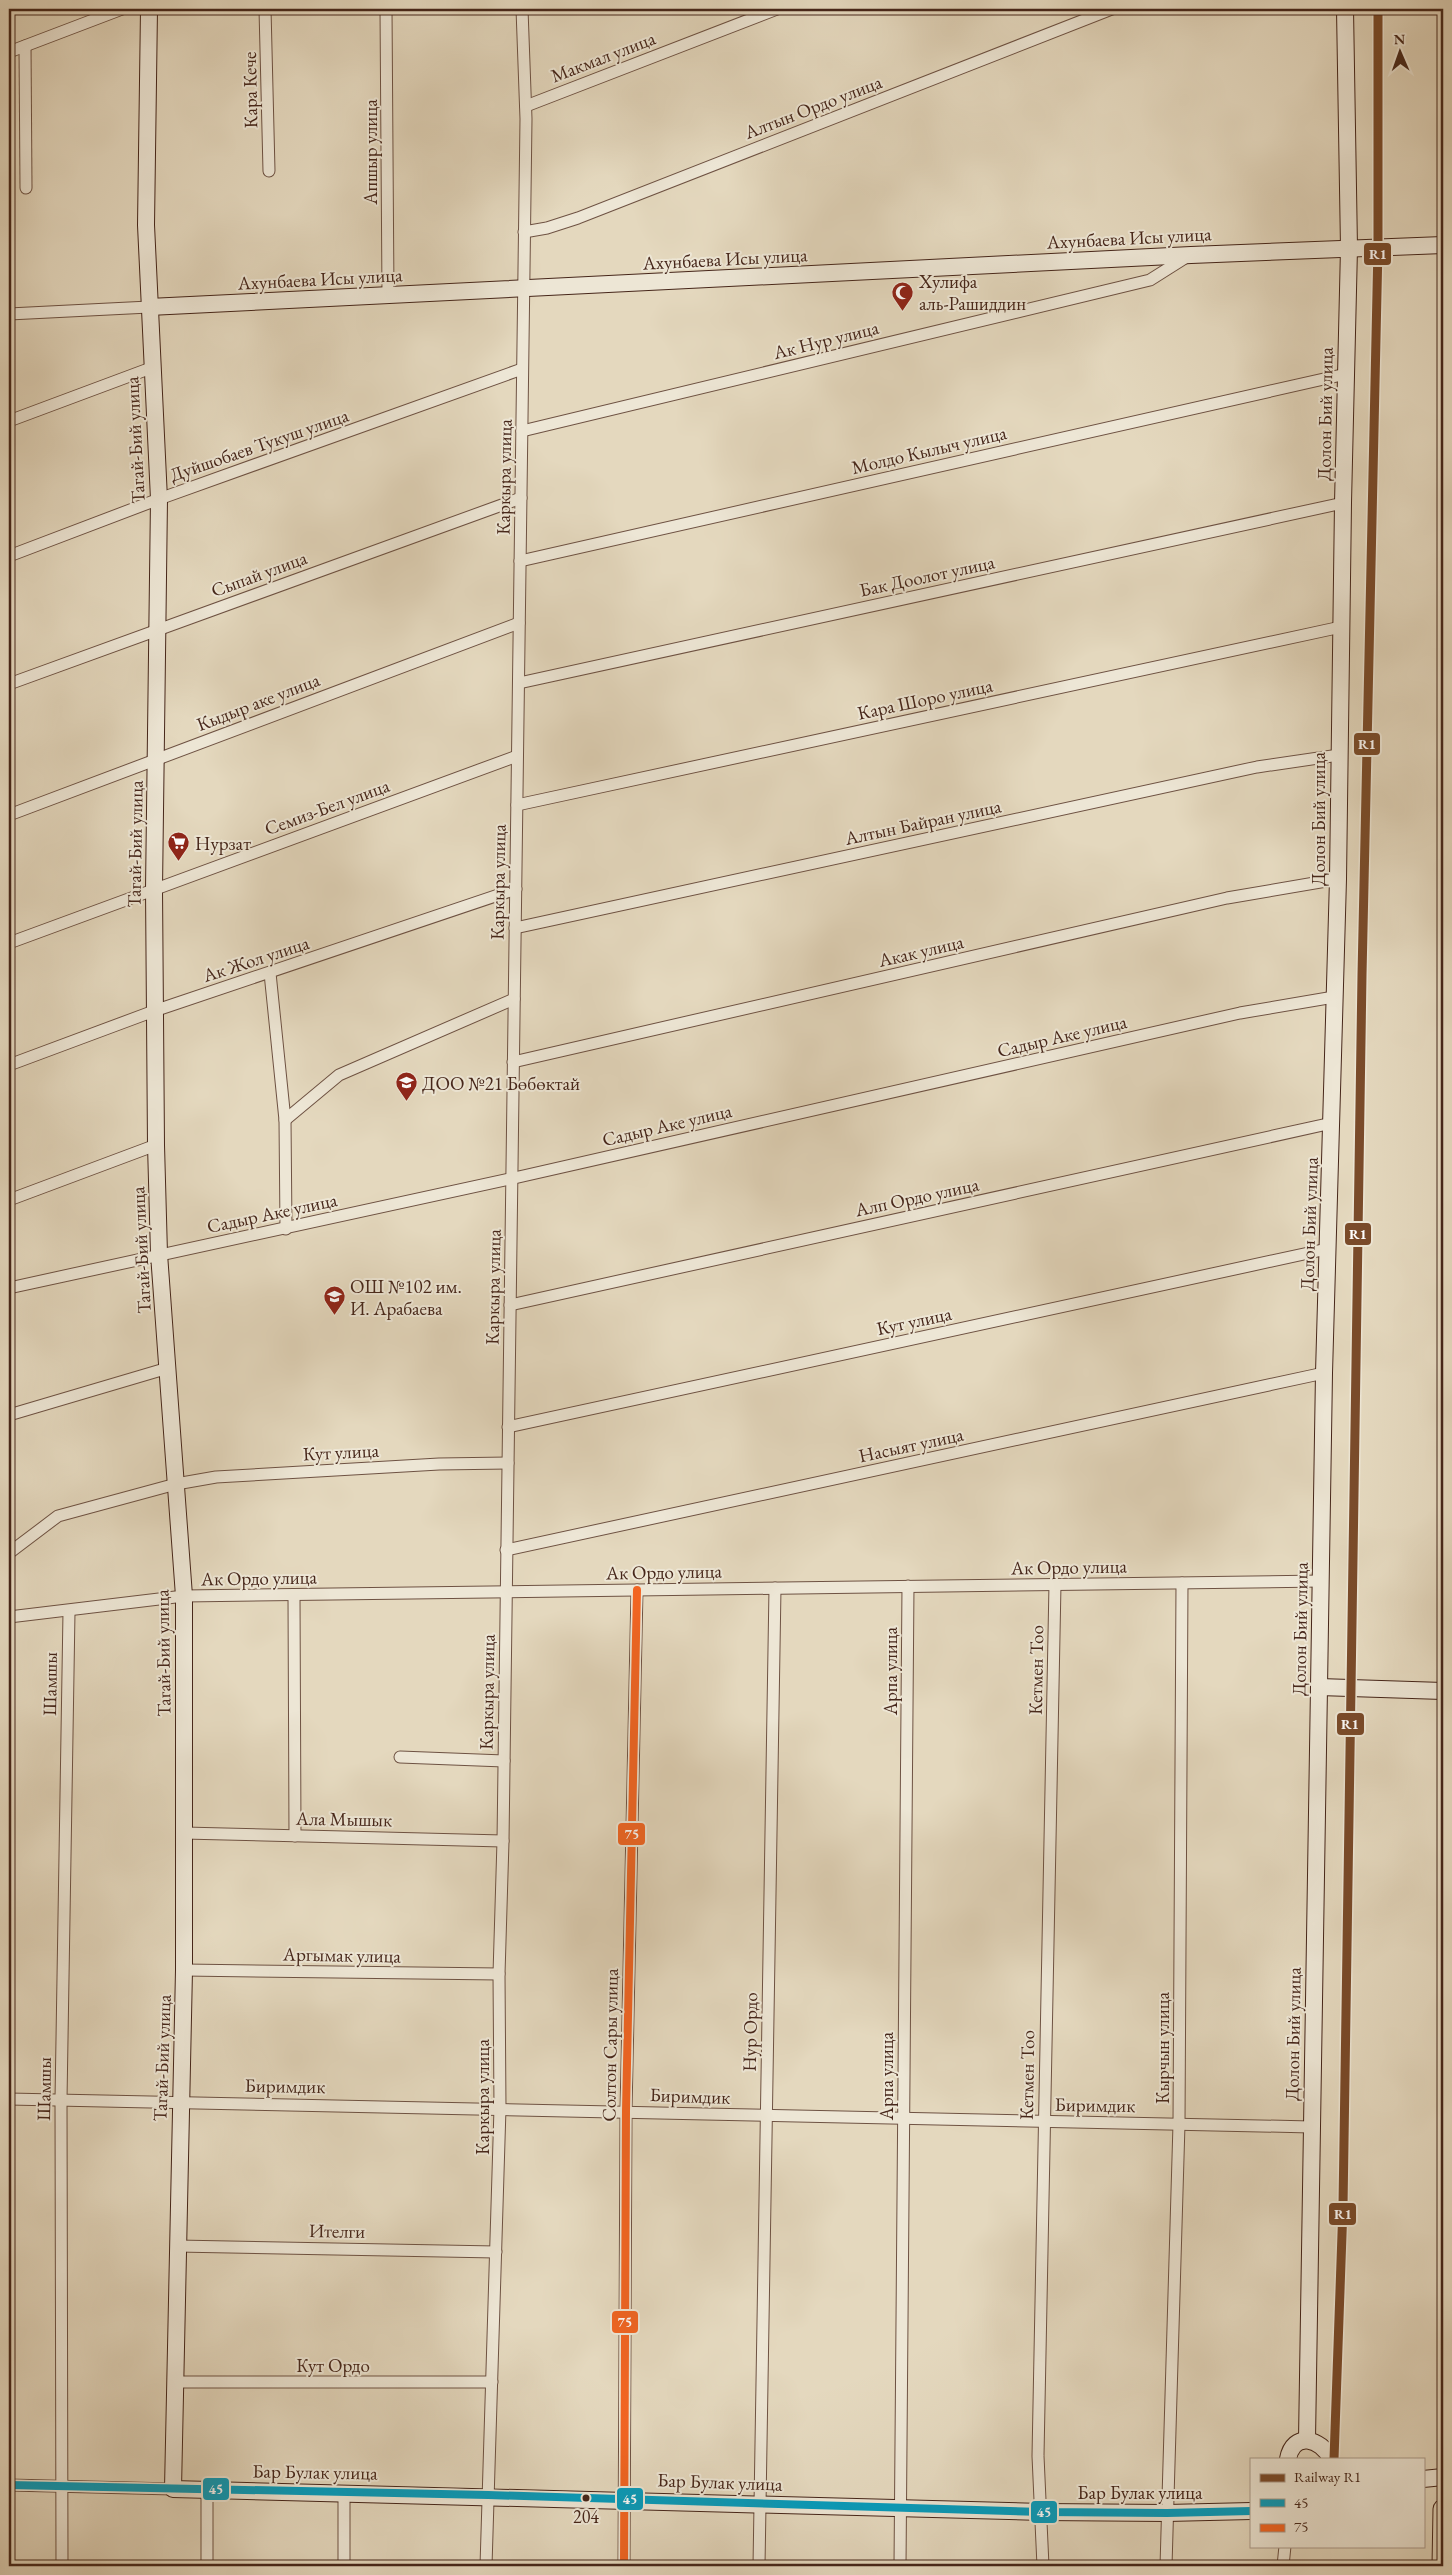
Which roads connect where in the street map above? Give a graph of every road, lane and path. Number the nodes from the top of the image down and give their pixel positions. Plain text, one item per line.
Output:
1 (122, 9) edge
2 (149, 9) edge
3 (265, 9) edge
4 (386, 9) edge
5 (522, 9) edge
6 (777, 9) edge
7 (1112, 9) edge
8 (1345, 9) edge
9 (25, 46) junction
10 (9, 52) edge
11 (526, 106) junction
12 (269, 171) dead end
13 (26, 188) dead end
14 (524, 232) junction
15 (1443, 245) edge
16 (1349, 248) junction
17 (1191, 255) junction
18 (523, 290) junction
19 (388, 295) junction
20 (149, 307) junction
21 (9, 314) edge
22 (151, 368) junction
23 (522, 369) junction
24 (1346, 374) junction
25 (9, 421) edge
26 (522, 431) junction
27 (521, 498) junction
28 (159, 499) junction
29 (1343, 503) junction
30 (9, 556) edge
31 (520, 560) junction
32 (519, 623) junction
33 (1341, 627) junction
34 (159, 629) junction
35 (519, 683) junction
36 (9, 684) edge
37 (1339, 755) junction
38 (517, 756) junction
39 (156, 759) junction
40 (517, 805) junction
41 (9, 815) edge
42 (1338, 879) junction
43 (154, 889) junction
44 (516, 889) junction
45 (515, 928) junction
46 (9, 943) edge
47 (270, 973) junction
48 (1334, 997) junction
49 (514, 999) junction
50 (154, 1011) junction
51 (513, 1062) junction
52 (9, 1065) edge
53 (285, 1120) junction
54 (1332, 1123) junction
55 (156, 1145) junction
56 (512, 1178) junction
57 (9, 1200) edge
58 (286, 1229) junction
59 (1327, 1248) junction
60 (160, 1254) junction
61 (9, 1288) edge
62 (510, 1305) junction
63 (168, 1368) junction
64 (1324, 1373) junction
65 (9, 1415) edge
66 (508, 1427) junction
67 (508, 1463) junction
68 (176, 1484) junction
69 (506, 1550) junction
70 (9, 1553) edge
71 (1321, 1581) junction
72 (1182, 1583) junction
73 (1055, 1584) junction
74 (908, 1586) junction
75 (775, 1588) junction
76 (637, 1590) junction
77 (506, 1592) junction
78 (294, 1595) junction
79 (184, 1596) junction
80 (69, 1612) junction
81 (9, 1618) edge
82 (1319, 1687) junction
83 (1443, 1691) edge
84 (400, 1757) dead end
85 (504, 1761) junction
86 (184, 1833) junction
87 (295, 1836) junction
88 (503, 1841) junction
89 (184, 1970) junction
90 (500, 1974) junction
91 (9, 2099) edge
92 (61, 2100) junction
93 (180, 2102) junction
94 (500, 2108) junction
95 (626, 2111) junction
96 (766, 2116) junction
97 (903, 2118) junction
98 (1044, 2122) junction
99 (1179, 2124) junction
100 (1311, 2127) junction
101 (177, 2246) junction
102 (496, 2252) junction
103 (175, 2382) junction
104 (492, 2382) junction
105 (1307, 2440) junction
106 (1288, 2458) edge
107 (1331, 2458) edge
108 (1443, 2477) edge
109 (1424, 2479) edge
110 (9, 2485) edge
111 (62, 2486) junction
112 (173, 2489) junction
113 (207, 2490) junction
114 (344, 2493) junction
115 (488, 2495) junction
116 (625, 2500) junction
117 (760, 2503) junction
118 (901, 2508) junction
119 (1443, 2508) edge
120 (1250, 2511) edge
121 (1042, 2512) junction
122 (1167, 2513) junction
123 (1285, 2548) edge
124 (62, 2566) edge
125 (207, 2566) edge
126 (344, 2566) edge
127 (486, 2566) edge
128 (624, 2566) edge
129 (759, 2566) edge
130 (900, 2566) edge
131 (1043, 2566) edge
132 (1166, 2566) edge
133 (1283, 2566) edge
134 (1442, 2566) edge

1 - 9 street
2 - 20 street, Тагай-Бий улица
3 - 12 street, Кара Кече
4 - 19 street, Апшыр улица
5 - 11 street, Каркыра улица
6 - 11 street, Макмал улица
7 - 14 street, Алтын Ордо улица
8 - 16 street, Долон Бий улица
9 - 10 street
9 - 13 street
11 - 14 street, Каркыра улица
14 - 18 street, Каркыра улица
15 - 16 street, Ахунбаева Исы улица
16 - 17 street, Ахунбаева Исы улица
16 - 24 street, Долон Бий улица
17 - 18 street, Ахунбаева Исы улица
17 - 26 street, Ак Нур улица
18 - 19 street, Ахунбаева Исы улица
18 - 23 street, Каркыра улица
19 - 20 street, Ахунбаева Исы улица
20 - 21 street, Ахунбаева Исы улица
20 - 22 street, Тагай-Бий улица
22 - 25 street
22 - 28 street, Тагай-Бий улица
23 - 26 street, Каркыра улица
23 - 28 street, Дуйшобаев Тукуш улица
24 - 29 street, Долон Бий улица
24 - 31 street, Молдо Кылыч улица
26 - 27 street, Каркыра улица
27 - 31 street, Каркыра улица
27 - 34 street, Сыпай улица
28 - 30 street, Дуйшобаев Тукуш улица
28 - 34 street, Тагай-Бий улица
29 - 33 street, Долон Бий улица
29 - 35 street, Бак Доолот улица
31 - 32 street, Каркыра улица
32 - 35 street, Каркыра улица
32 - 39 street, Кыдыр аке улица
33 - 37 street, Долон Бий улица
33 - 40 street, Кара Шоро улица
34 - 36 street, Сыпай улица
34 - 39 street, Тагай-Бий улица
35 - 38 street, Каркыра улица
37 - 42 street, Долон Бий улица
37 - 45 street, Алтын Байран улица
38 - 40 street, Каркыра улица
38 - 43 street, Семиз-Бел улица
39 - 41 street, Кыдыр аке улица
39 - 43 street, Тагай-Бий улица
40 - 44 street, Каркыра улица
42 - 48 street, Долон Бий улица
42 - 51 street, Акак улица
43 - 46 street, Семиз-Бел улица
43 - 50 street, Тагай-Бий улица
44 - 45 street, Каркыра улица
44 - 47 street, Ак Жол улица
45 - 49 street, Каркыра улица
47 - 50 street, Ак Жол улица
47 - 53 street
48 - 54 street, Долон Бий улица
48 - 56 street, Садыр Аке улица
49 - 51 street, Каркыра улица
49 - 53 street
50 - 52 street, Ак Жол улица
50 - 55 street, Тагай-Бий улица
51 - 56 street, Каркыра улица
53 - 58 street
54 - 59 street, Долон Бий улица
54 - 62 street, Алп Ордо улица
55 - 57 street
55 - 60 street, Тагай-Бий улица
56 - 58 street, Садыр Аке улица
56 - 62 street, Каркыра улица
58 - 60 street, Садыр Аке улица
59 - 64 street, Долон Бий улица
59 - 66 street, Кут улица
60 - 61 street, Садыр Аке улица
60 - 63 street, Тагай-Бий улица
62 - 66 street, Каркыра улица
63 - 65 street
63 - 68 street, Тагай-Бий улица
64 - 69 street, Насыят улица
64 - 71 street, Долон Бий улица
66 - 67 street, Каркыра улица
67 - 68 street, Кут улица
67 - 69 street, Каркыра улица
68 - 70 street, Кут улица
68 - 79 street, Тагай-Бий улица
69 - 77 street, Каркыра улица
71 - 72 street, Ак Ордо улица
71 - 82 street, Долон Бий улица
72 - 73 street, Ак Ордо улица
72 - 99 street, Кырчын улица
73 - 74 street, Ак Ордо улица
73 - 98 street, Кетмен Тоо
74 - 75 street, Ак Ордо улица
74 - 97 street, Арпа улица
75 - 76 street, Ак Ордо улица
75 - 96 street, Нур Ордо
76 - 77 street, Ак Ордо улица
76 - 95 street, Солтон Сары улица
77 - 78 street, Ак Ордо улица
77 - 85 street, Каркыра улица
78 - 79 street, Ак Ордо улица
78 - 87 street
79 - 80 street, Ак Ордо улица
79 - 86 street, Тагай-Бий улица
80 - 81 street, Ак Ордо улица
80 - 92 street, Шамшы
82 - 83 street
82 - 100 street, Долон Бий улица
84 - 85 street
85 - 88 street, Каркыра улица
86 - 87 street, Ала Мышык
86 - 89 street, Тагай-Бий улица
87 - 88 street, Ала Мышык
88 - 90 street, Каркыра улица
89 - 90 street, Аргымак улица
89 - 93 street, Тагай-Бий улица
90 - 94 street, Каркыра улица
91 - 92 street, Биримдик
92 - 93 street, Биримдик
92 - 111 street, Шамшы
93 - 94 street, Биримдик
93 - 101 street, Тагай-Бий улица
94 - 95 street, Биримдик
94 - 102 street, Каркыра улица
95 - 96 street, Биримдик
95 - 116 street, Солтон Сары улица
96 - 97 street, Биримдик
96 - 117 street, Нур Ордо
97 - 98 street, Биримдик
97 - 118 street, Арпа улица
98 - 99 street, Биримдик
98 - 121 street, Кетмен Тоо
99 - 100 street, Биримдик
99 - 122 street, Кырчын улица
100 - 105 street, Долон Бий улица
101 - 102 street, Ителги
101 - 103 street, Тагай-Бий улица
102 - 104 street, Каркыра улица
103 - 104 street, Кут Ордо
103 - 112 street, Тагай-Бий улица
104 - 115 street, Каркыра улица
105 - 106 street
105 - 107 street
108 - 109 street
110 - 111 street, Бар Булак улица
111 - 112 street, Бар Булак улица
111 - 124 street, Шамшы
112 - 113 street, Бар Булак улица
113 - 114 street, Бар Булак улица
113 - 125 street
114 - 115 street, Бар Булак улица
114 - 126 street
115 - 116 street, Бар Булак улица
115 - 127 street, Каркыра улица
116 - 117 street, Бар Булак улица
116 - 128 street, Солтон Сары улица
117 - 118 street, Бар Булак улица
117 - 129 street, Нур Ордо
118 - 121 street, Бар Булак улица
118 - 130 street, Арпа улица
119 - 134 main road
120 - 122 street, Бар Булак улица
121 - 122 street, Бар Булак улица
121 - 131 street, Кетмен Тоо
122 - 132 street, Кырчын улица
123 - 133 street

